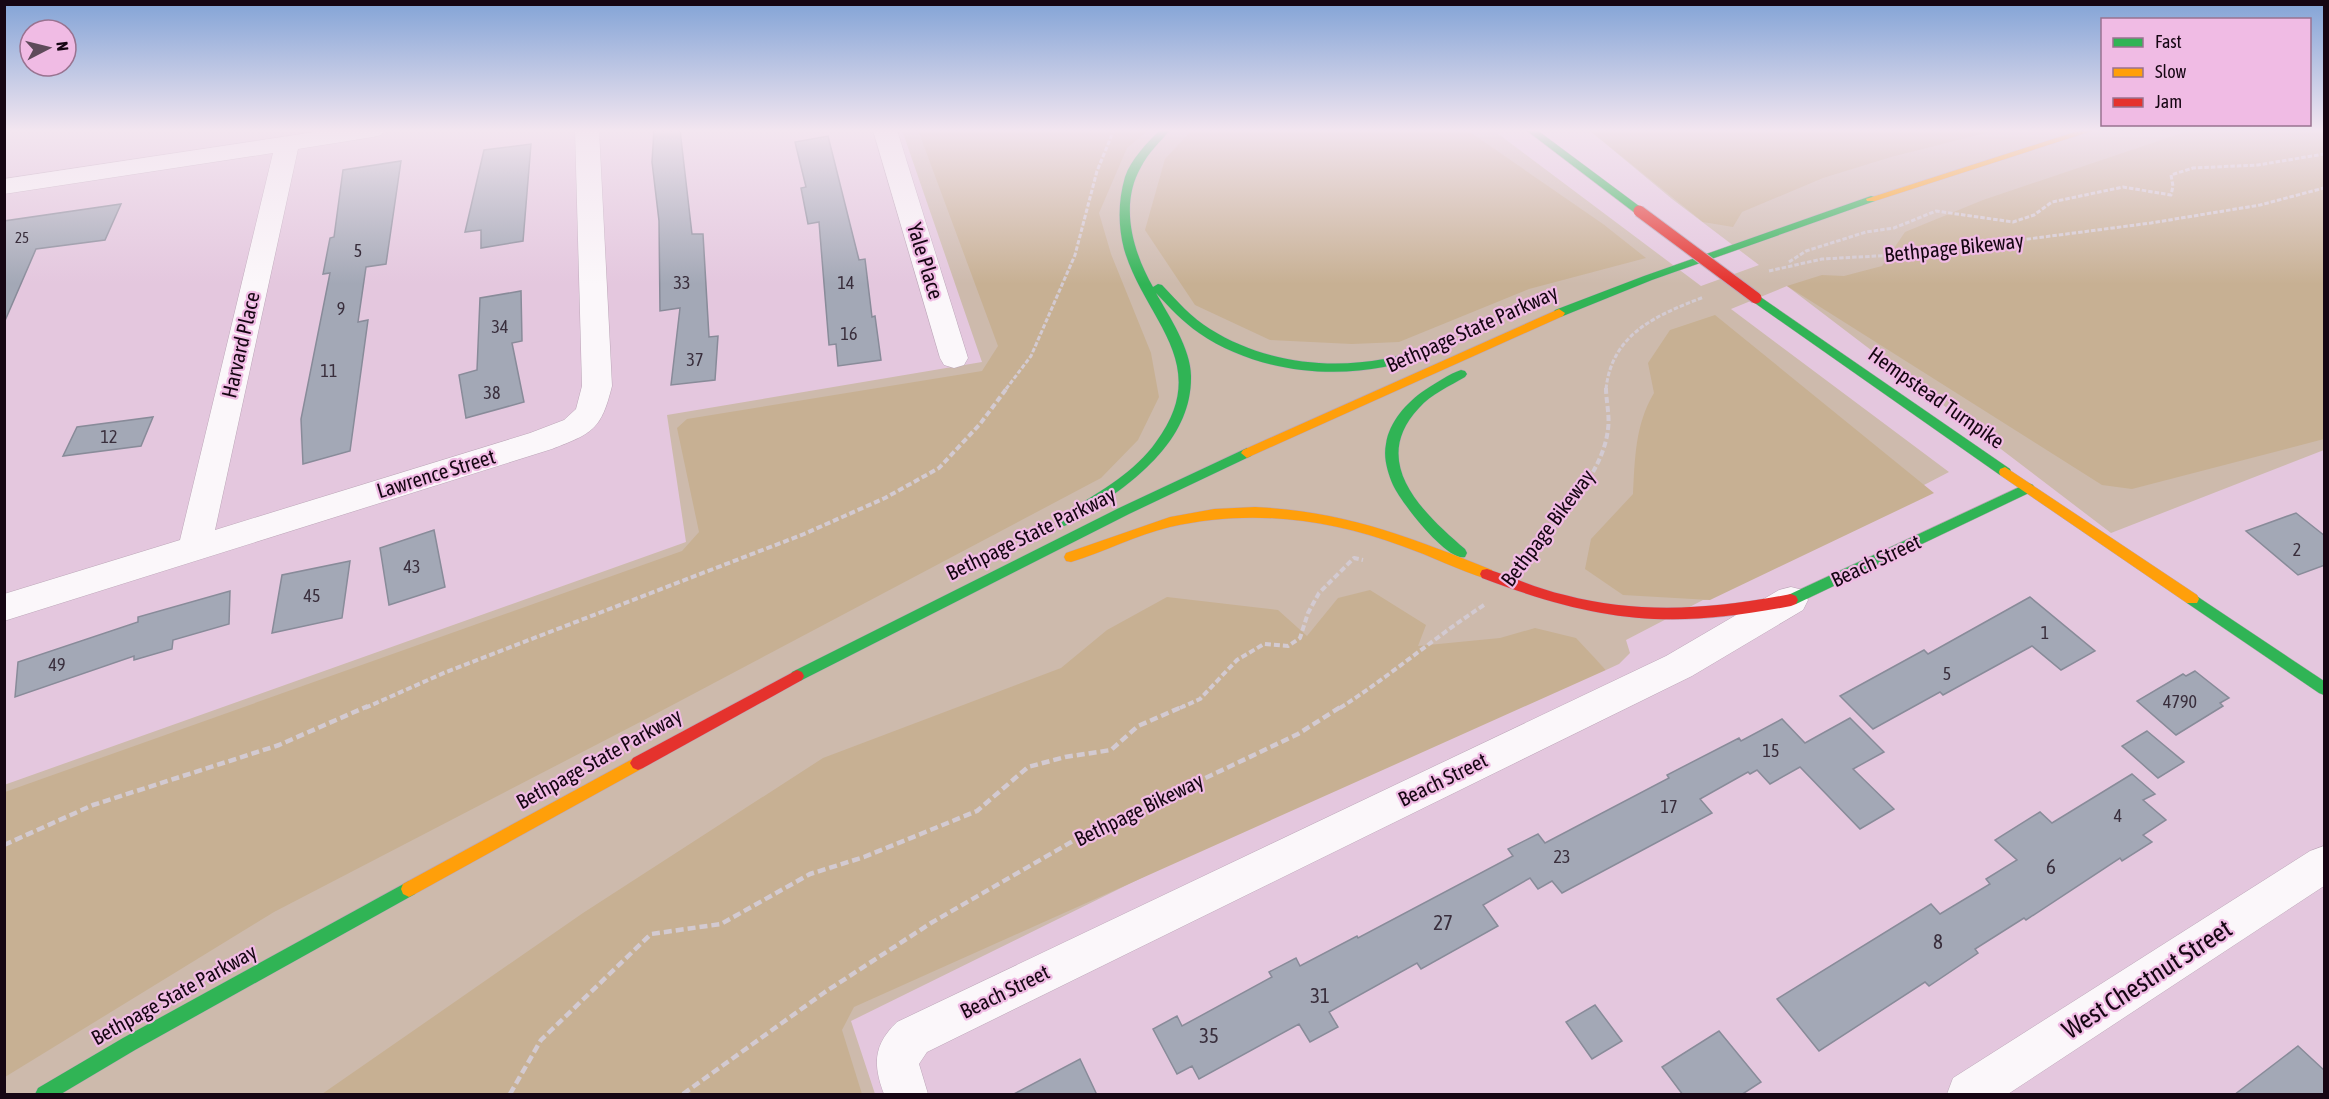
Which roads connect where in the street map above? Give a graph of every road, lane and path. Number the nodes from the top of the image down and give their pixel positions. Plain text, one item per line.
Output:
1 (41, 181) edge
2 (278, 181) edge
3 (589, 181) edge
4 (901, 181) edge
5 (1094, 181) edge
6 (1129, 181) edge
7 (1599, 181) edge
8 (1927, 181) edge
9 (2172, 181) edge
10 (4, 187) edge
11 (2325, 188) edge
12 (1134, 263) junction
13 (1785, 264) junction
14 (1765, 272) dead end
15 (1712, 293) dead end
16 (1548, 317) junction
17 (954, 358) dead end
18 (2028, 488) junction
19 (1051, 529) dead end
20 (1032, 542) dead end
21 (195, 548) junction
22 (1365, 560) dead end
23 (1480, 569) junction
24 (1509, 583) junction
25 (1791, 600) junction
26 (1472, 601) dead end
27 (937, 604) junction
28 (1482, 606) junction
29 (4, 608) edge
30 (2319, 678) edge
31 (4, 845) edge
32 (2325, 864) edge
33 (44, 1095) edge
34 (510, 1095) edge
35 (683, 1095) edge
36 (906, 1095) edge
37 (1969, 1095) edge

1 - 10 street
2 - 21 street, Harvard Place
3 - 21 street, Lawrence Street
4 - 17 street, Yale Place
5 - 31 path
6 - 12 main road
7 - 18 main road, Hempstead Turnpike, bridge
8 - 16 main road, Bethpage State Parkway
9 - 13 path
11 - 13 path, Bethpage Bikeway
12 - 16 main road
12 - 19 main road
13 - 14 path, Bethpage Bikeway
15 - 24 path, Bethpage Bikeway
16 - 23 main road
16 - 27 main road, Bethpage State Parkway
18 - 25 main road, Beach Street
18 - 30 main road, Hempstead Turnpike
20 - 27 main road
21 - 29 street, Lawrence Street
22 - 34 path
23 - 24 main road
23 - 27 main road
24 - 25 main road
24 - 28 path, Bethpage Bikeway
25 - 36 street, Beach Street
26 - 28 path
27 - 33 main road, Bethpage State Parkway
28 - 35 path, Bethpage Bikeway
32 - 37 street, West Chestnut Street

